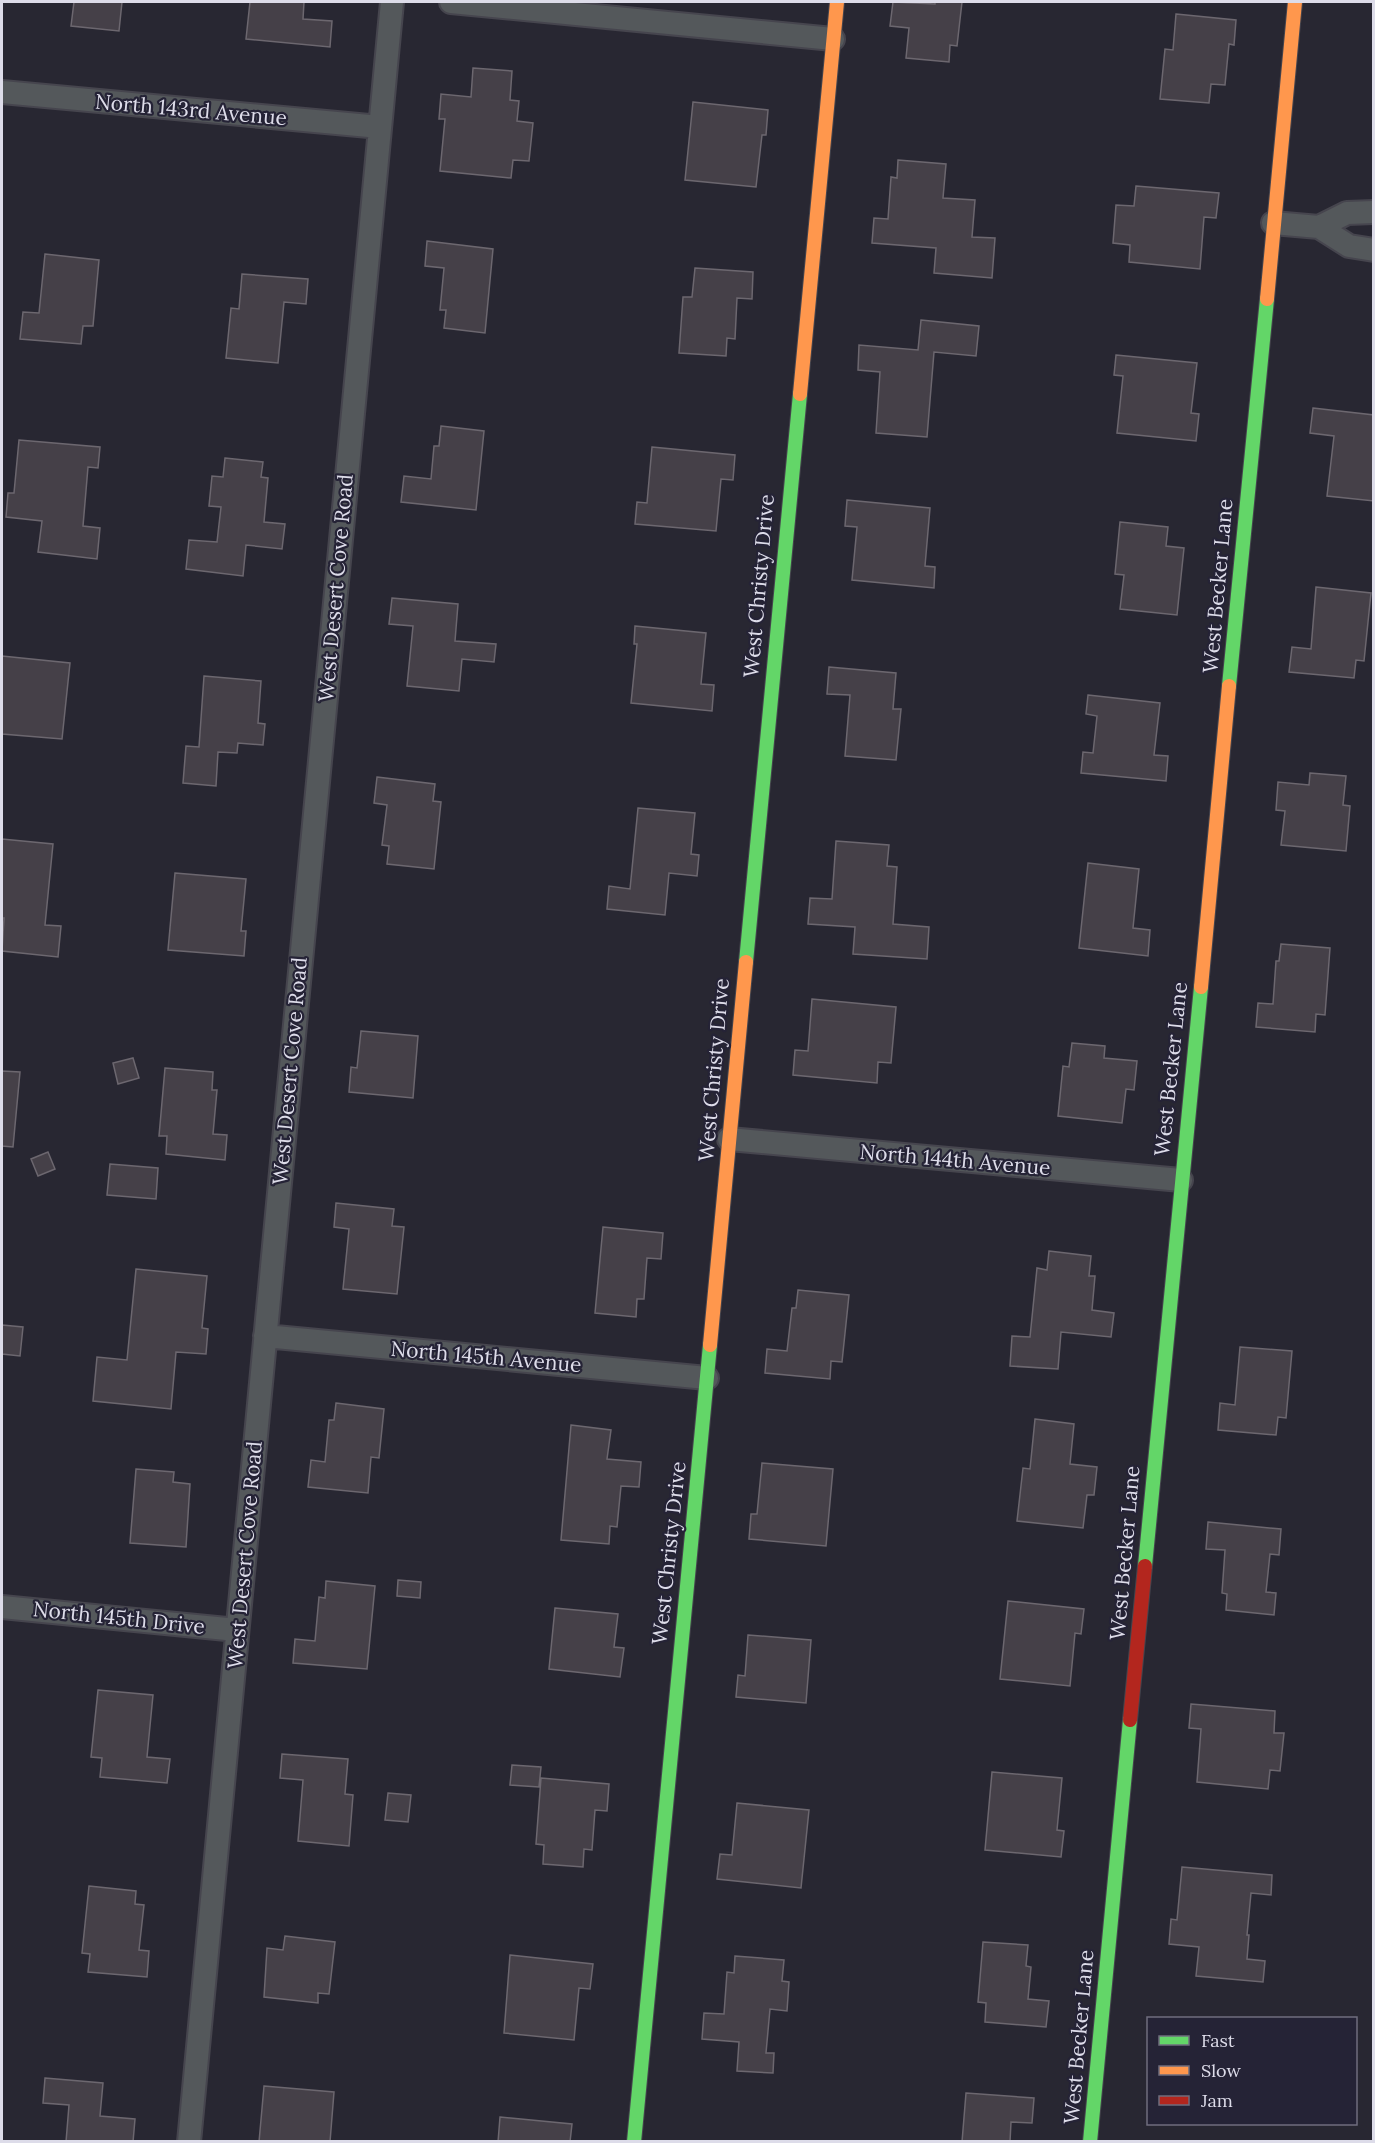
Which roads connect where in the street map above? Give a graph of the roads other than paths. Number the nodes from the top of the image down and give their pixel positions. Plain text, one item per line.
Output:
1 (392, 2) edge
2 (451, 2) edge
3 (837, 2) edge
4 (1294, 2) edge
5 (833, 39) junction
6 (2, 92) edge
7 (380, 127) junction
8 (1374, 212) edge
9 (1274, 223) junction
10 (1318, 227) junction
11 (1374, 250) edge
12 (729, 1139) junction
13 (1181, 1180) junction
14 (265, 1336) junction
15 (707, 1378) junction
16 (2, 1607) edge
17 (237, 1630) junction
18 (189, 2142) edge
19 (634, 2142) edge
20 (1090, 2142) edge

1 - 7 street, West Desert Cove Road
2 - 5 street
3 - 5 street, West Christy Drive
4 - 9 street, West Becker Lane
5 - 12 street, West Christy Drive
6 - 7 street, North 143rd Avenue
7 - 14 street, West Desert Cove Road
8 - 10 street
9 - 10 street
9 - 13 street, West Becker Lane
10 - 11 street
12 - 13 street, North 144th Avenue
12 - 15 street, West Christy Drive
13 - 20 street, West Becker Lane
14 - 15 street, North 145th Avenue
14 - 17 street, West Desert Cove Road
15 - 19 street, West Christy Drive
16 - 17 street, North 145th Drive
17 - 18 street, West Desert Cove Road

